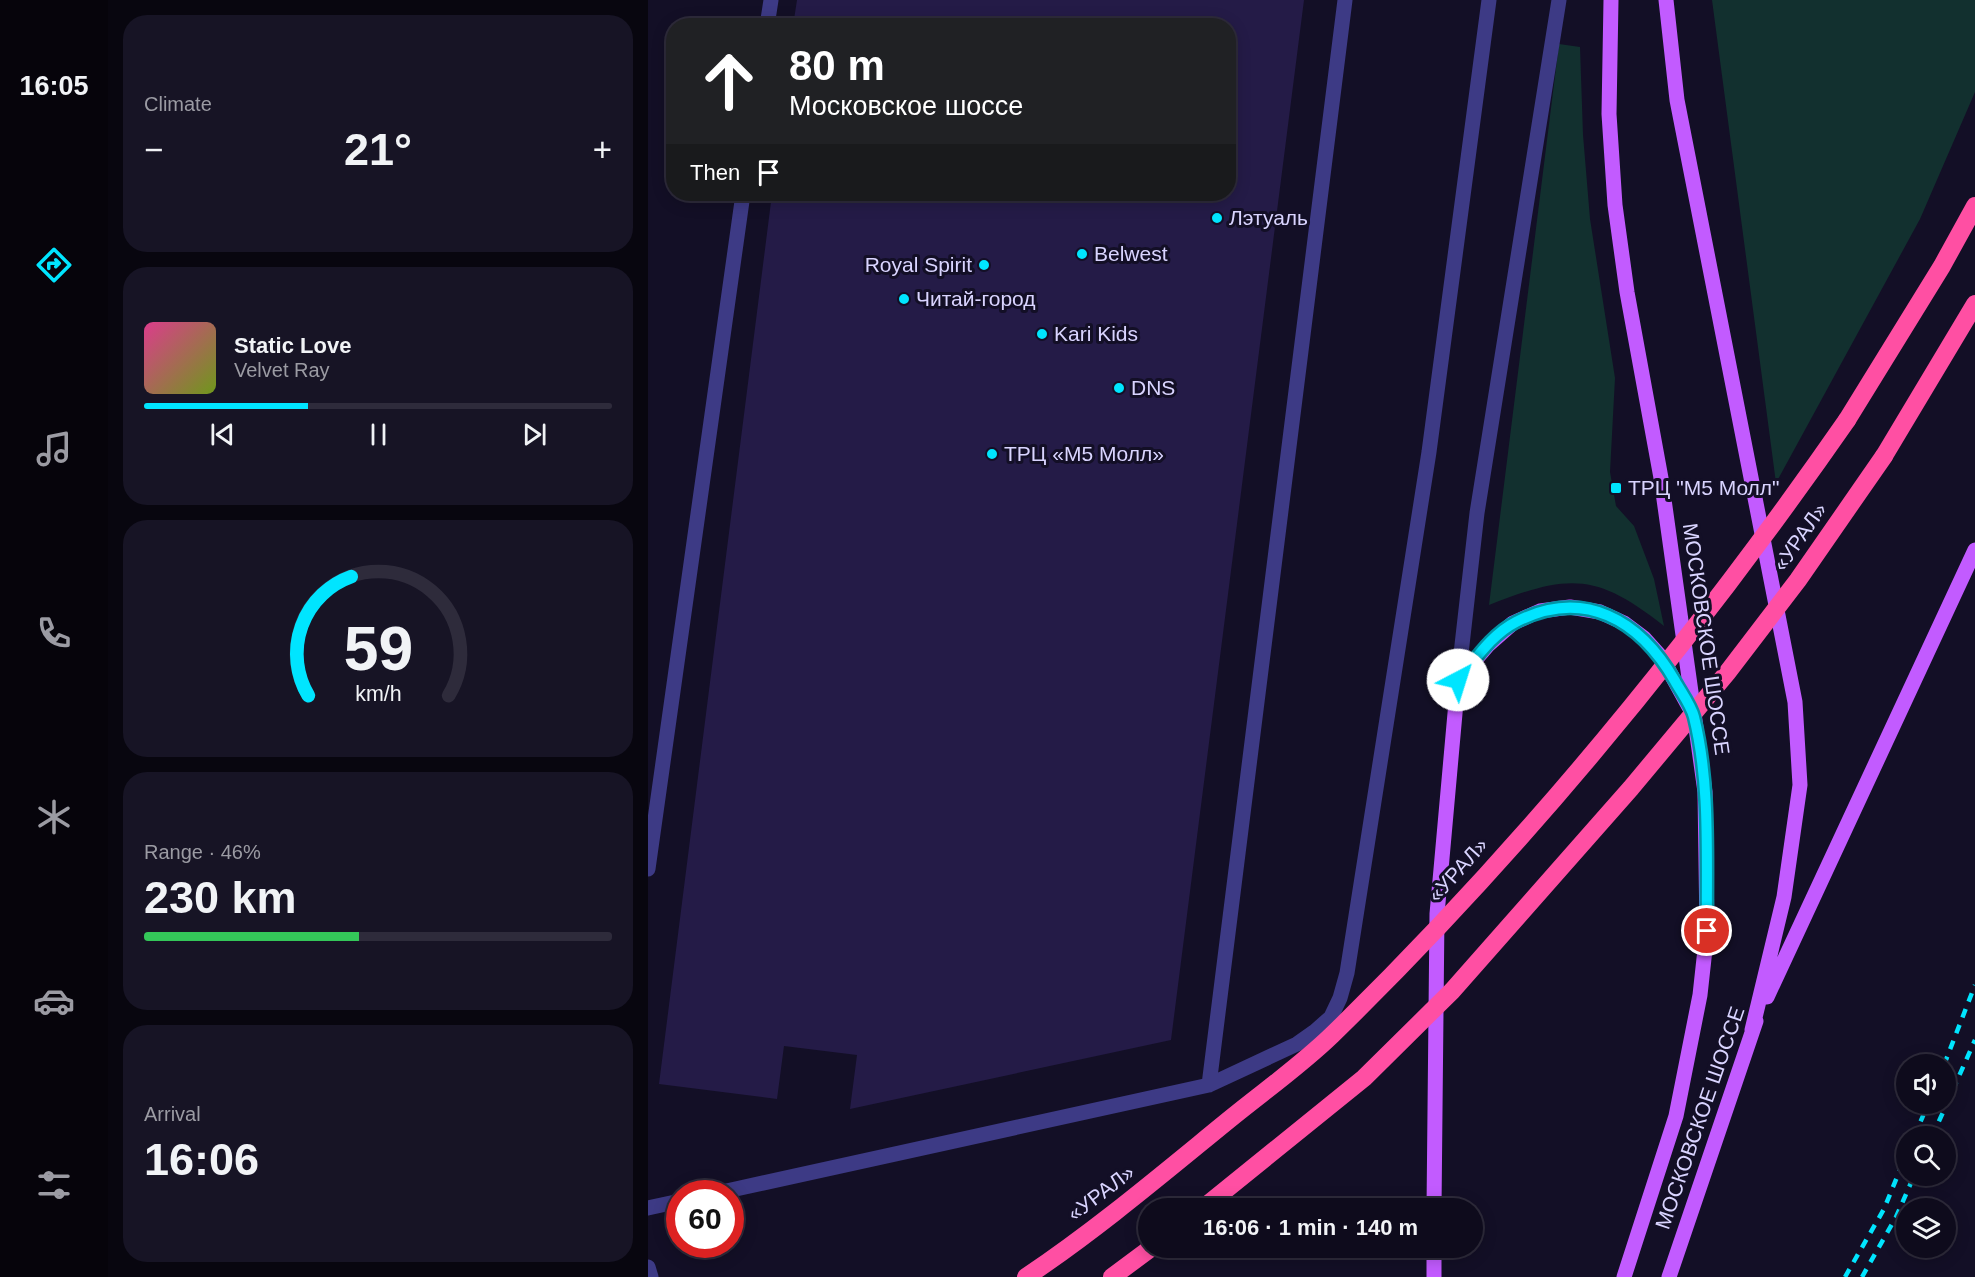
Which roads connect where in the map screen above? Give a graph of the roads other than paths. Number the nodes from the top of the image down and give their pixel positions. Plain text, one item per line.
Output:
1 (771, 0) edge
2 (1345, 0) edge
3 (1489, 0) edge
4 (1559, 0) edge
5 (1611, 0) edge
6 (1666, 0) edge
7 (768, 18) edge
8 (742, 201) edge
9 (1975, 206) edge
10 (1975, 304) edge
11 (1975, 550) edge
12 (1458, 680) junction
13 (1694, 715) junction
14 (650, 838) edge
15 (648, 869) edge
16 (1752, 1030) junction
17 (1209, 1085) junction
18 (744, 1187) edge
19 (1216, 1198) edge
20 (1434, 1198) edge
21 (666, 1205) edge
22 (648, 1208) edge
23 (1138, 1258) edge
24 (1434, 1258) edge
25 (648, 1267) edge
26 (651, 1277) edge
27 (1026, 1277) edge
28 (1112, 1277) edge
29 (1434, 1277) edge
30 (1624, 1277) edge
31 (1669, 1277) edge

1 - 7 street
2 - 17 street
3 - 17 street
4 - 12 street
5 - 13 main road, МОСКОВСКОЕ ШОССЕ
6 - 16 main road
8 - 14 street
9 - 27 highway, «УРАЛ», bridge
10 - 19 highway, «УРАЛ», bridge
11 - 16 main road, МОСКОВСКОЕ ШОССЕ
12 - 13 main road
12 - 20 main road
13 - 30 main road, МОСКОВСКОЕ ШОССЕ
14 - 15 street
16 - 31 main road, МОСКОВСКОЕ ШОССЕ
17 - 18 street
21 - 22 street
23 - 28 highway
24 - 29 main road
25 - 26 street

